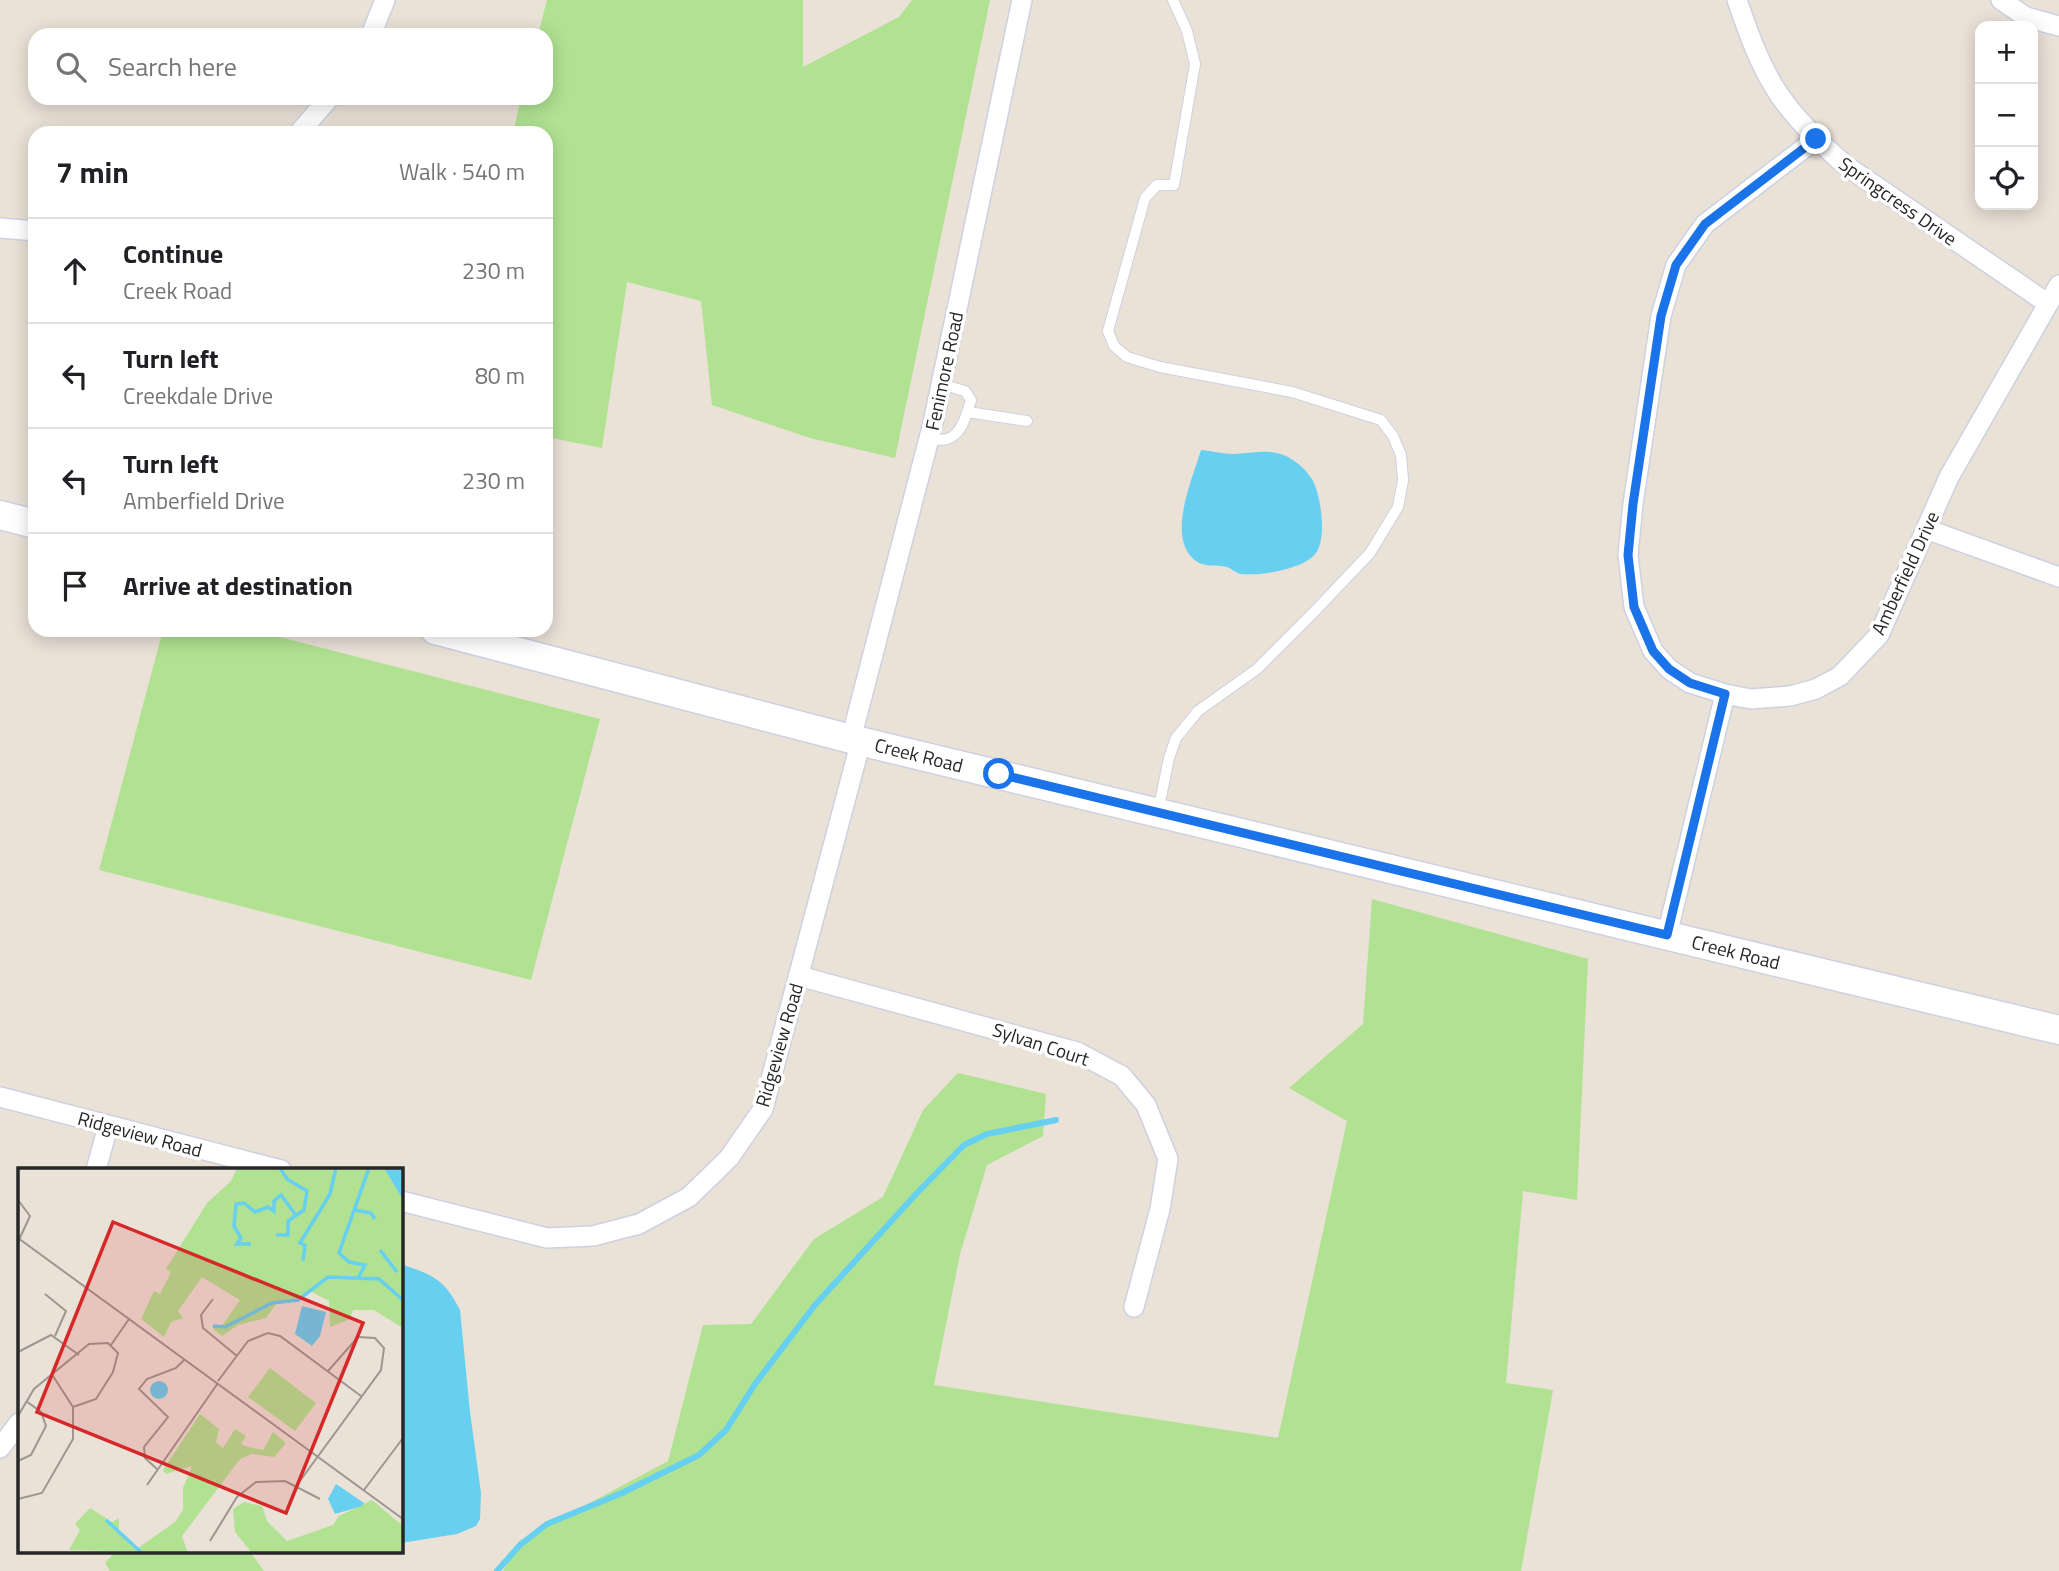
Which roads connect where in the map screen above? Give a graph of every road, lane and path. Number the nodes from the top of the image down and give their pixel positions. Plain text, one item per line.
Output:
1 (385, 0) edge
2 (1022, 0) edge
3 (1173, 0) edge
4 (1737, 0) edge
5 (2001, 0) edge
6 (2059, 26) edge
7 (374, 28) edge
8 (323, 105) edge
9 (305, 126) edge
10 (1816, 139) junction
11 (0, 231) edge
12 (28, 231) edge
13 (2059, 285) edge
14 (2047, 303) junction
15 (942, 384) junction
16 (968, 412) junction
17 (1027, 421) dead end
18 (929, 439) junction
19 (0, 515) edge
20 (28, 522) edge
21 (1926, 529) junction
22 (2059, 576) edge
23 (462, 637) edge
24 (1725, 694) junction
25 (856, 740) junction
26 (1158, 812) junction
27 (1667, 935) junction
28 (799, 976) junction
29 (2059, 1030) edge
30 (0, 1097) edge
31 (108, 1126) junction
32 (97, 1168) edge
33 (273, 1168) edge
34 (402, 1201) edge
35 (1134, 1307) dead end
36 (18, 1424) edge
37 (0, 1448) edge

1 - 7 street
2 - 15 street, Fenimore Road
3 - 26 lane
4 - 10 street, Springcress Drive
5 - 6 street
8 - 9 street
10 - 14 street, Springcress Drive
10 - 24 street, Amberfield Drive
11 - 12 street
13 - 14 street, Amberfield Drive
14 - 21 street, Amberfield Drive
15 - 16 lane
15 - 18 street, Fenimore Road
16 - 17 lane
16 - 18 lane
18 - 25 street, Fenimore Road
19 - 20 main road
21 - 22 street
21 - 24 street, Amberfield Drive
23 - 25 main road, Creek Road
24 - 27 street
25 - 26 main road, Creek Road
25 - 28 street, Ridgeview Road
26 - 27 main road, Creek Road
27 - 29 main road, Creek Road
28 - 34 street, Ridgeview Road
28 - 35 street, Sylvan Court
30 - 31 street, Ridgeview Road
31 - 32 street
31 - 33 street, Ridgeview Road
36 - 37 street

